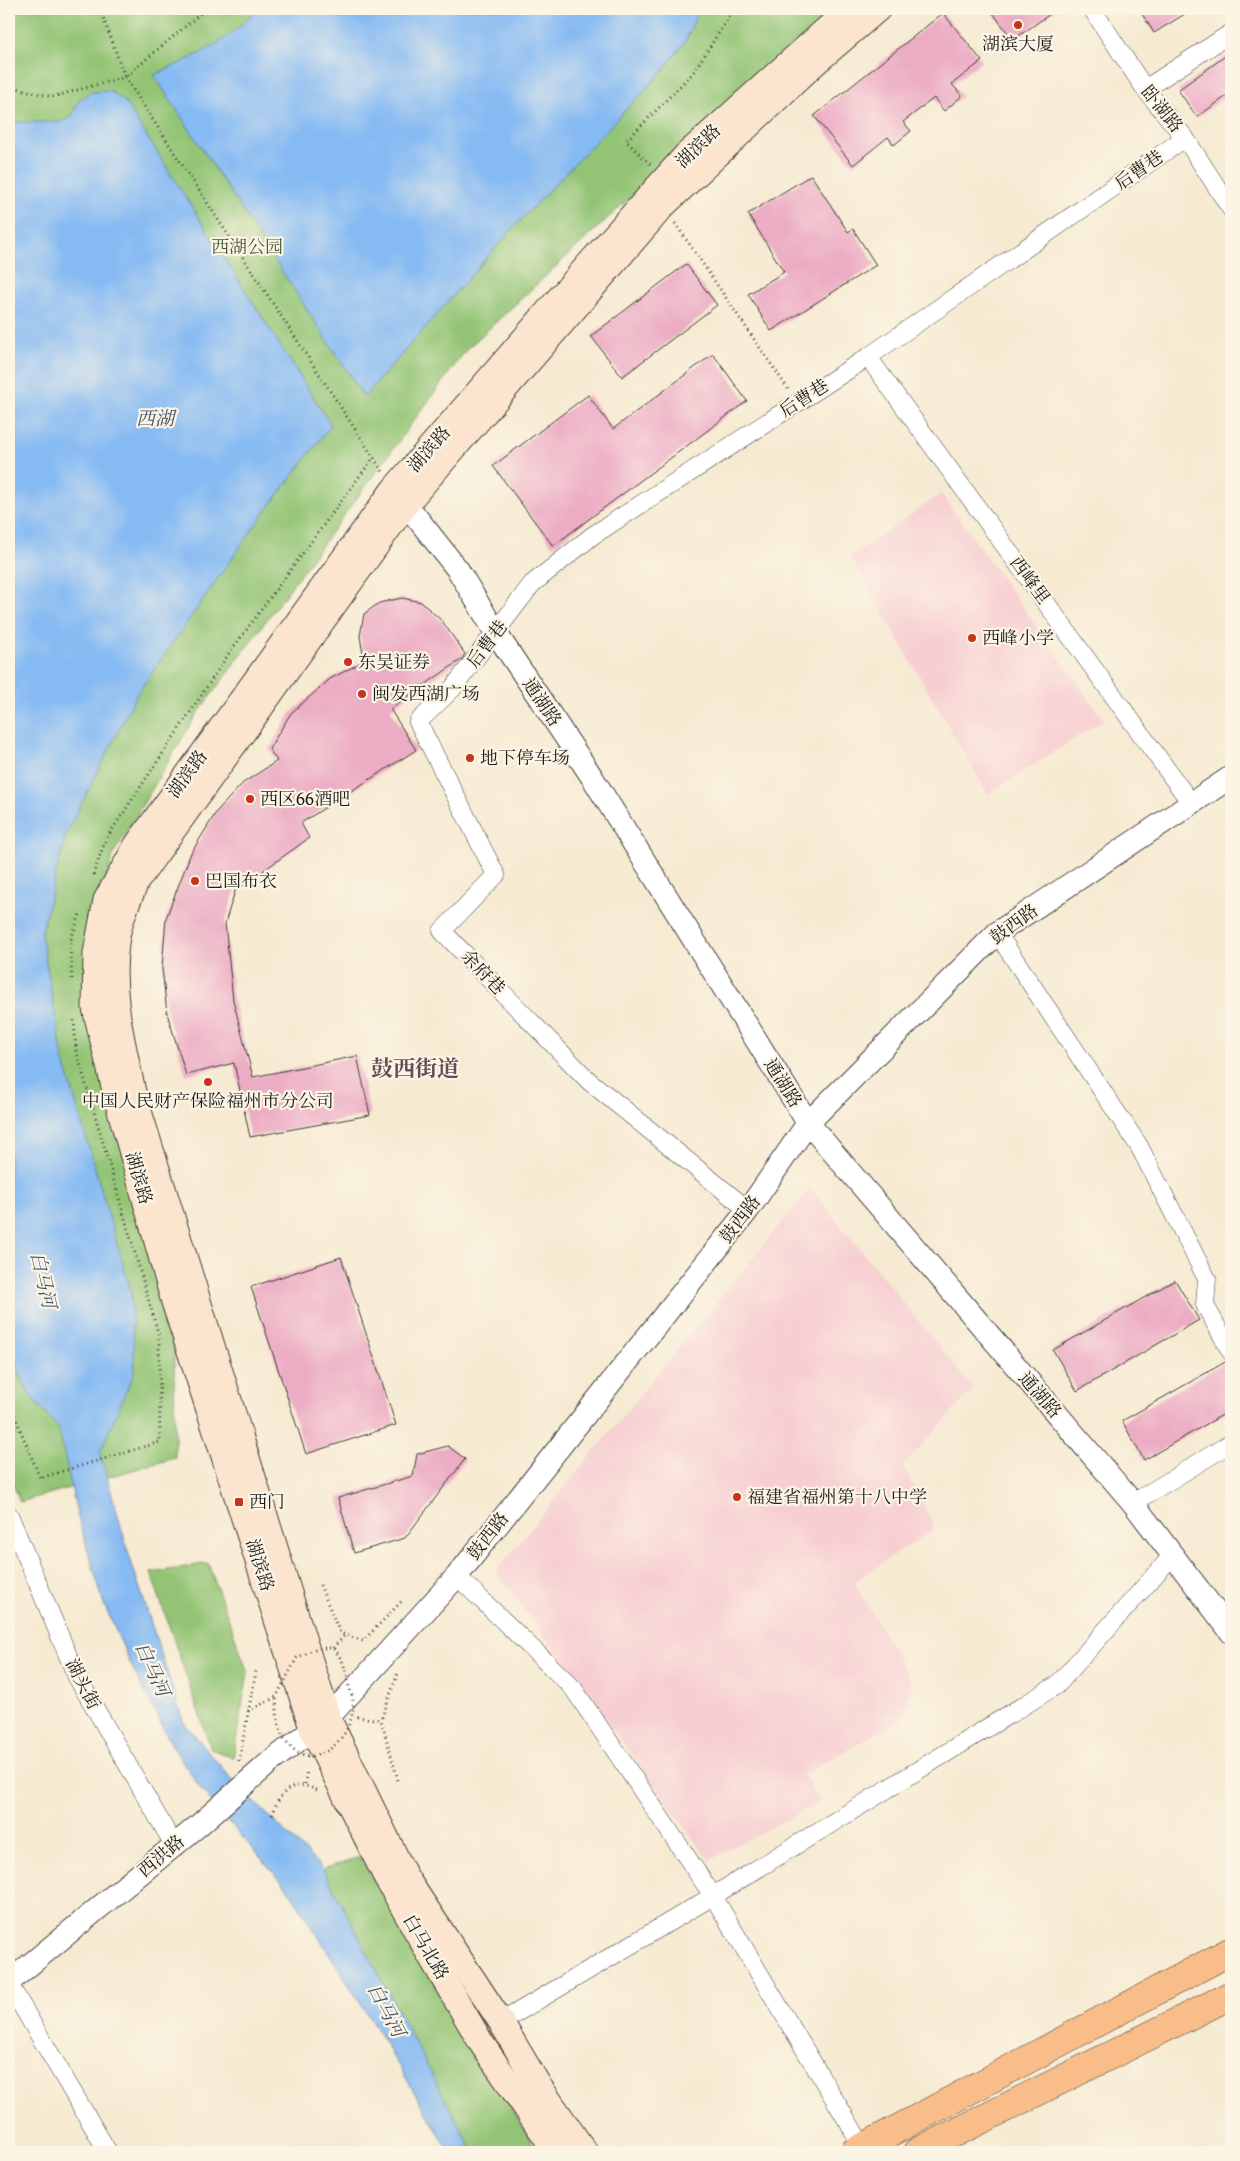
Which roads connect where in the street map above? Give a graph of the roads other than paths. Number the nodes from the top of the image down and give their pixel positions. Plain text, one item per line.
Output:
1 (850, 9) edge
2 (878, 9) edge
3 (1092, 9) edge
4 (1231, 33) edge
5 (1145, 89) junction
6 (1185, 138) junction
7 (1231, 209) edge
8 (868, 357) junction
9 (400, 497) junction
10 (496, 633) junction
11 (453, 688) joint
12 (1231, 777) edge
13 (1191, 803) junction
14 (997, 933) junction
15 (808, 1123) junction
16 (748, 1210) junction
17 (1231, 1352) edge
18 (1231, 1444) edge
19 (1133, 1503) junction
20 (9, 1515) edge
21 (1172, 1556) junction
22 (457, 1576) junction
23 (1231, 1632) edge
24 (331, 1722) junction
25 (174, 1845) junction
26 (713, 1896) junction
27 (1231, 1950) edge
28 (9, 1983) edge
29 (1231, 1995) edge
30 (501, 2022) junction
31 (859, 2150) edge
32 (108, 2152) edge
33 (556, 2152) edge
34 (585, 2152) edge
35 (918, 2152) edge

1 - 9 main road, 湖滨路
2 - 9 main road, 湖滨路
3 - 5 street, 卧湖路
4 - 5 street
5 - 6 street, 卧湖路
6 - 7 street, 卧湖路
6 - 8 street, 后曹巷
8 - 10 street, 后曹巷
8 - 13 street, 西峰里
9 - 10 street, 通湖路
9 - 24 main road, 湖滨路
10 - 11 street, 后曹巷
10 - 15 street, 通湖路
11 - 16 street, 余府巷
12 - 13 street, 鼓西路
13 - 14 street, 鼓西路
14 - 15 street, 鼓西路
14 - 17 street
15 - 16 street, 鼓西路
15 - 19 street, 通湖路
16 - 22 street, 鼓西路
18 - 19 street
19 - 21 street, 通湖路
20 - 25 street, 湖头街
21 - 23 street, 通湖路
21 - 26 street
22 - 24 street, 鼓西路
22 - 26 street
24 - 25 street, 西洪路
24 - 30 main road
24 - 33 main road, 白马北路
25 - 28 street, 西洪路
26 - 30 street
26 - 31 street
27 - 31 main road
28 - 32 street
29 - 35 main road
30 - 34 main road

